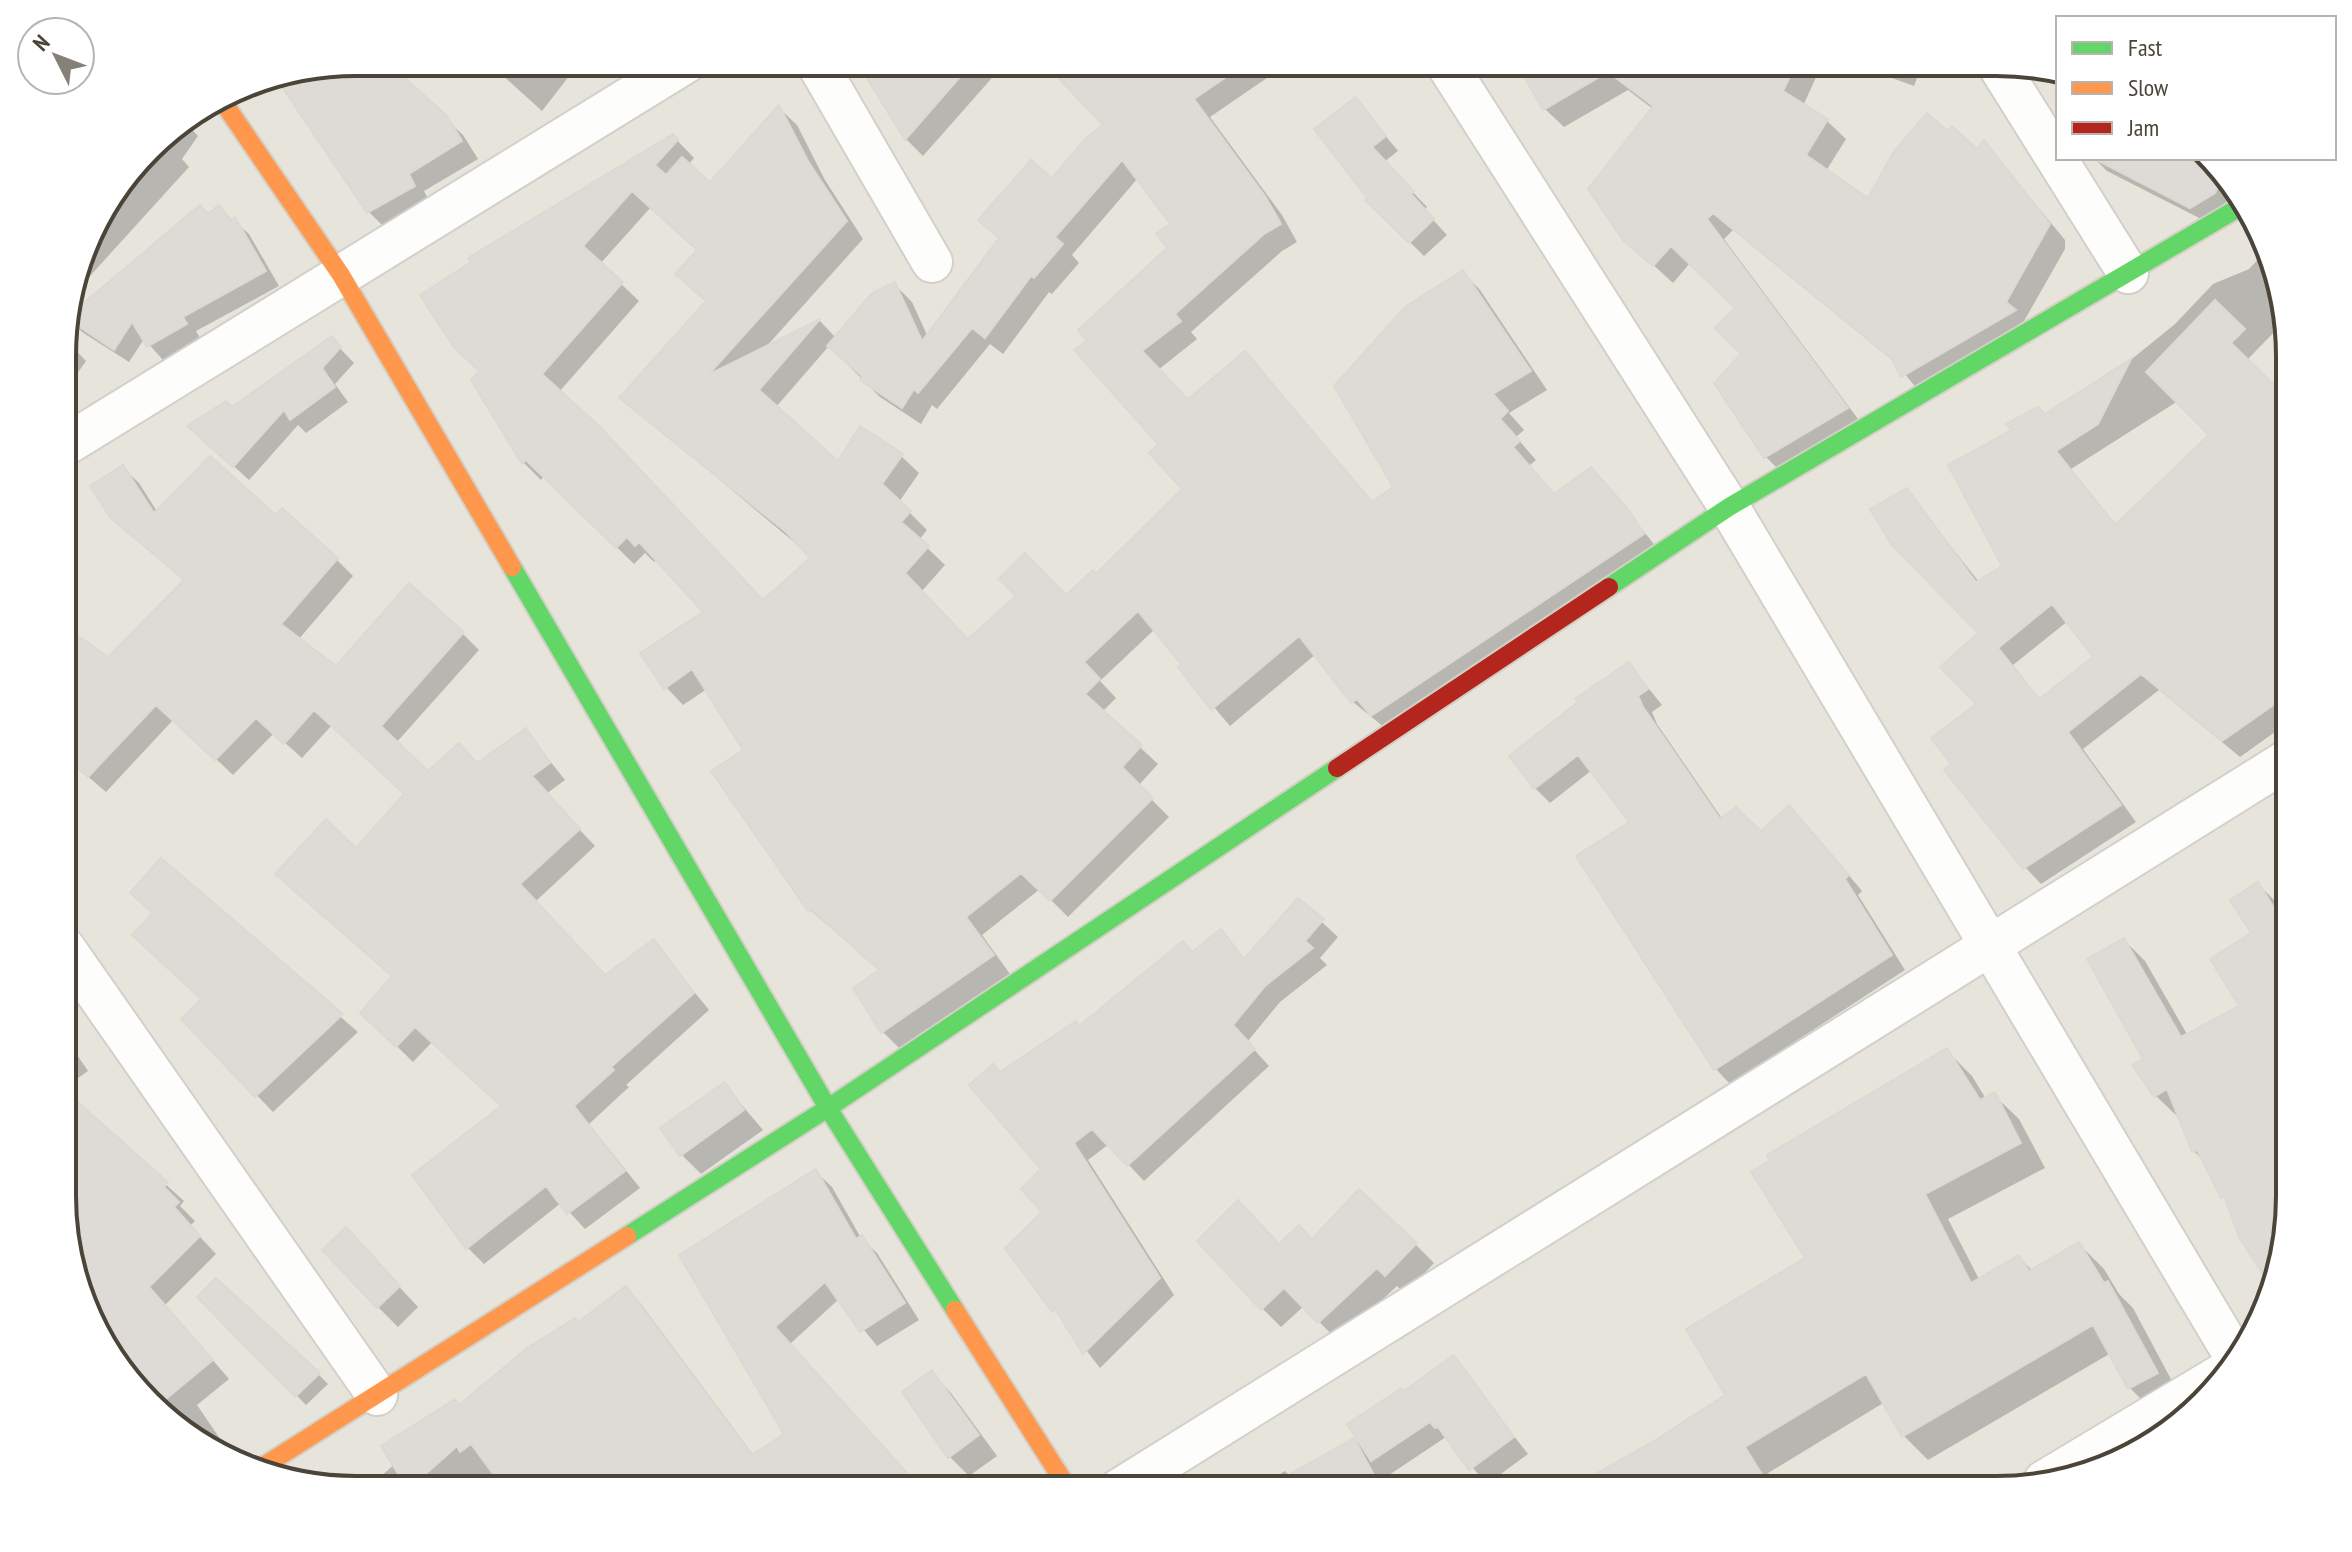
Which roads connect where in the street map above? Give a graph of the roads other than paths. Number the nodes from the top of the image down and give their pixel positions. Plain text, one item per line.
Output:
1 (664, 76) edge
2 (824, 76) edge
3 (1454, 76) edge
4 (2005, 76) edge
5 (227, 108) edge
6 (2056, 158) edge
7 (2057, 160) edge
8 (2235, 210) edge
9 (932, 262) dead end
10 (2128, 273) junction
11 (341, 275) junction
12 (76, 439) edge
13 (1729, 507) junction
14 (2275, 768) edge
15 (1991, 944) junction
16 (76, 964) edge
17 (828, 1108) junction
18 (2231, 1349) edge
19 (2202, 1386) edge
20 (377, 1395) junction
21 (270, 1462) edge
22 (2069, 1466) edge
23 (1060, 1476) edge
24 (1141, 1476) edge

1 - 11 street
2 - 9 street
3 - 13 street
4 - 6 street
5 - 11 street
7 - 10 street
8 - 10 street
10 - 13 street
11 - 12 street
11 - 17 street
13 - 15 street
13 - 17 street
14 - 15 street
15 - 18 street
15 - 24 street
16 - 20 street
17 - 20 street
17 - 23 street
19 - 22 street
20 - 21 street

